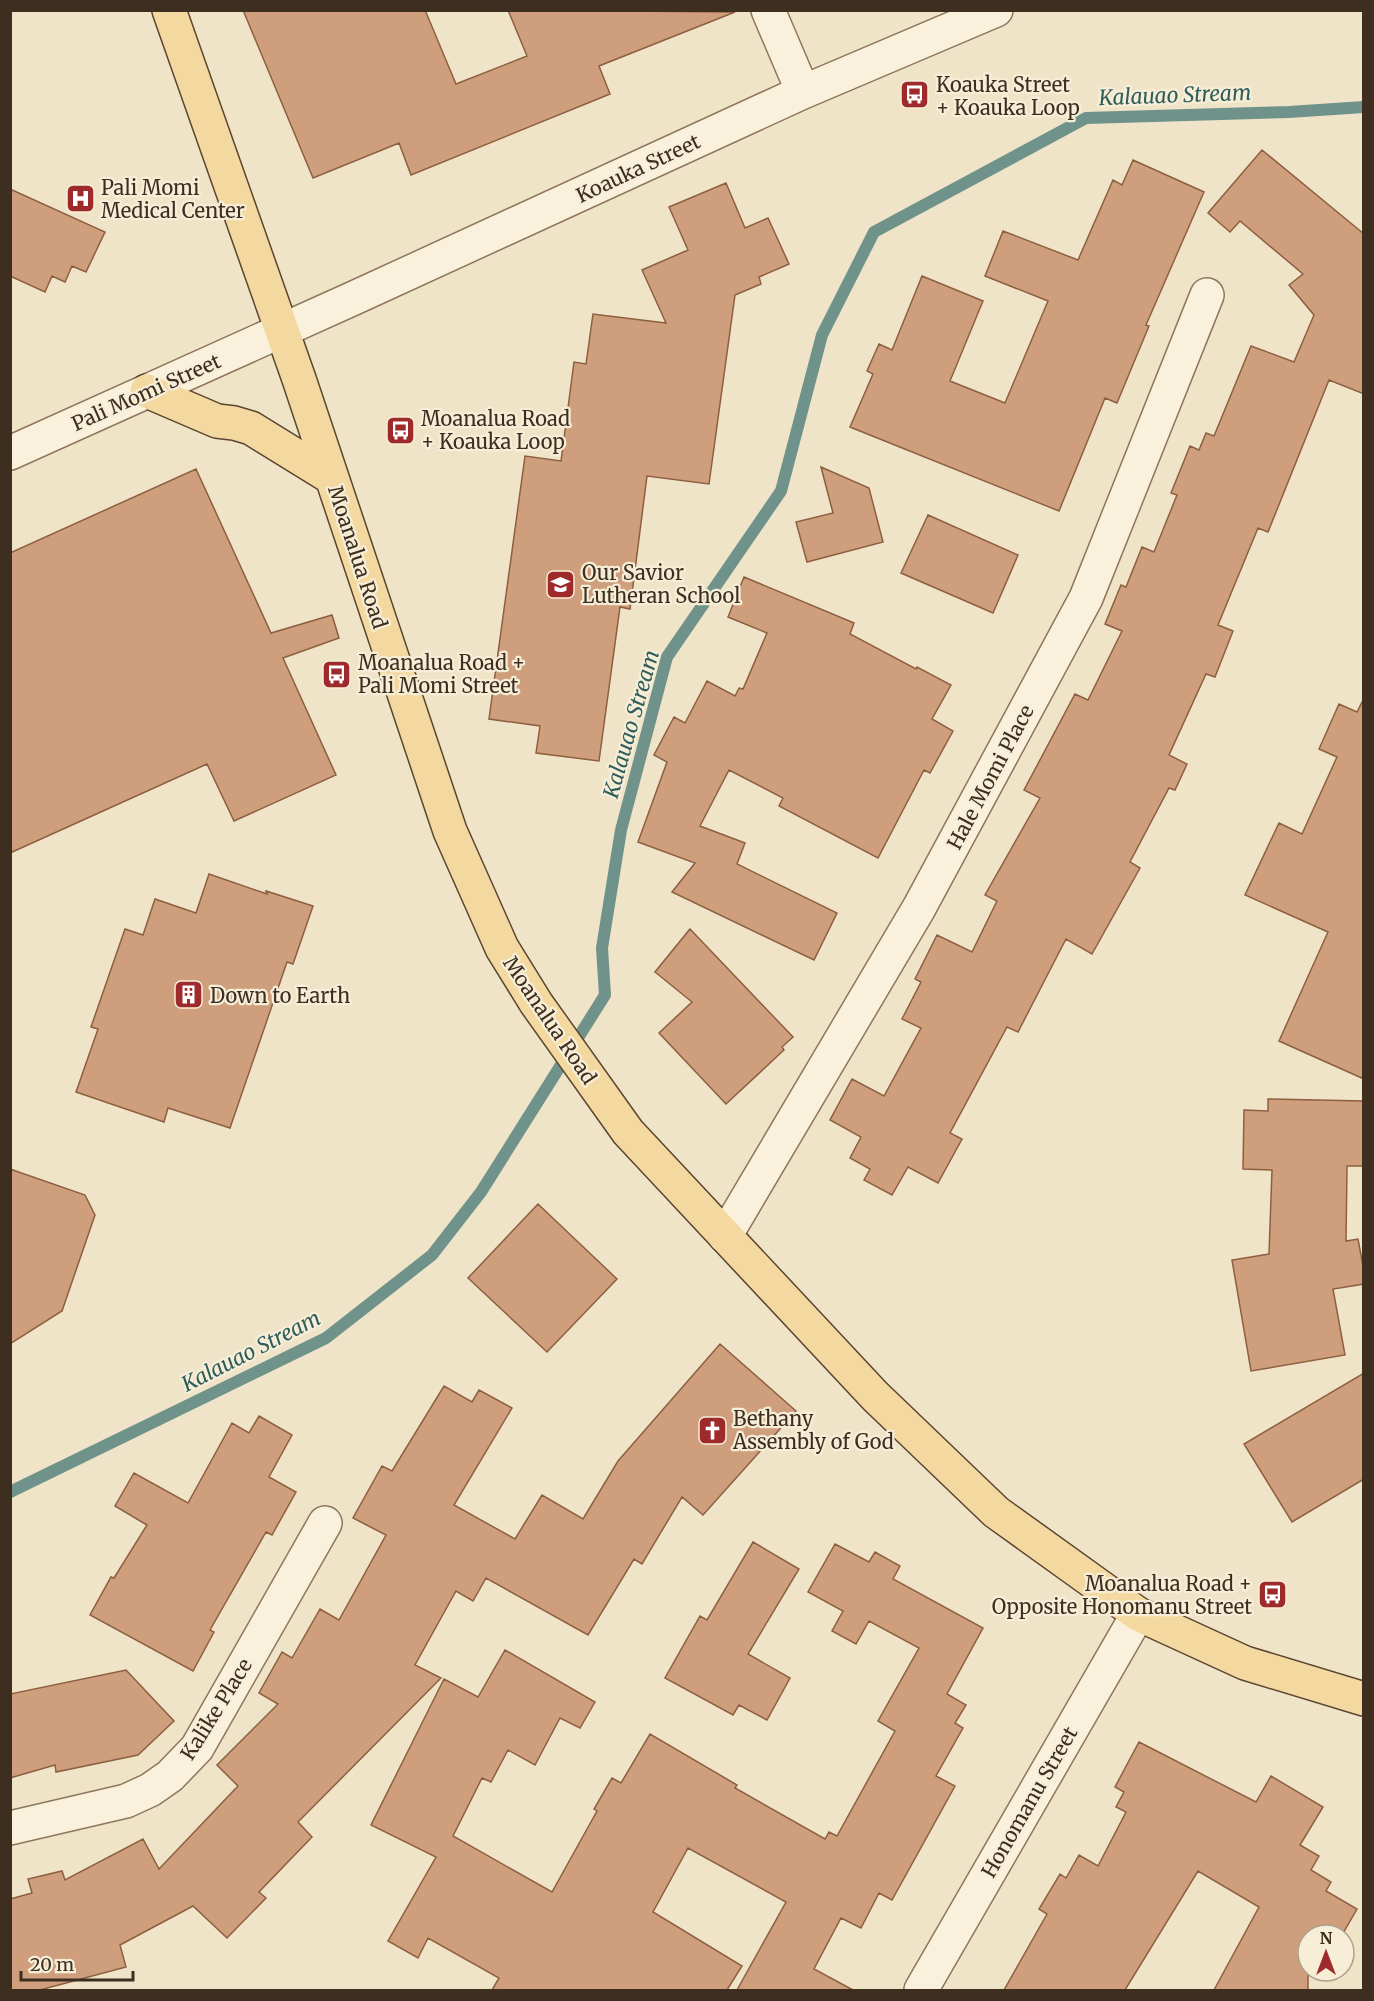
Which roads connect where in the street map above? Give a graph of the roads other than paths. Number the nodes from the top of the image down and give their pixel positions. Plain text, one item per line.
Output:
1 (169, 10) edge
2 (768, 10) edge
3 (996, 10) edge
4 (803, 92) junction
5 (1207, 295) dead end
6 (282, 331) junction
7 (147, 391) junction
8 (10, 453) edge
9 (332, 478) junction
10 (725, 1236) junction
11 (325, 1523) dead end
12 (1138, 1614) junction
13 (1364, 1699) edge
14 (10, 1828) edge
15 (921, 1990) edge

1 - 6 main road, Moanalua Road
2 - 4 street
3 - 4 street, Koauka Street
4 - 6 street, Koauka Street
5 - 10 street, Hale Momi Place
6 - 7 street, Pali Momi Street
6 - 9 main road, Moanalua Road
7 - 8 street, Pali Momi Street
7 - 9 main road
9 - 10 main road, Moanalua Road
10 - 12 main road, Moanalua Road
11 - 14 street, Kalike Place
12 - 13 main road, Moanalua Road
12 - 15 street, Honomanu Street

